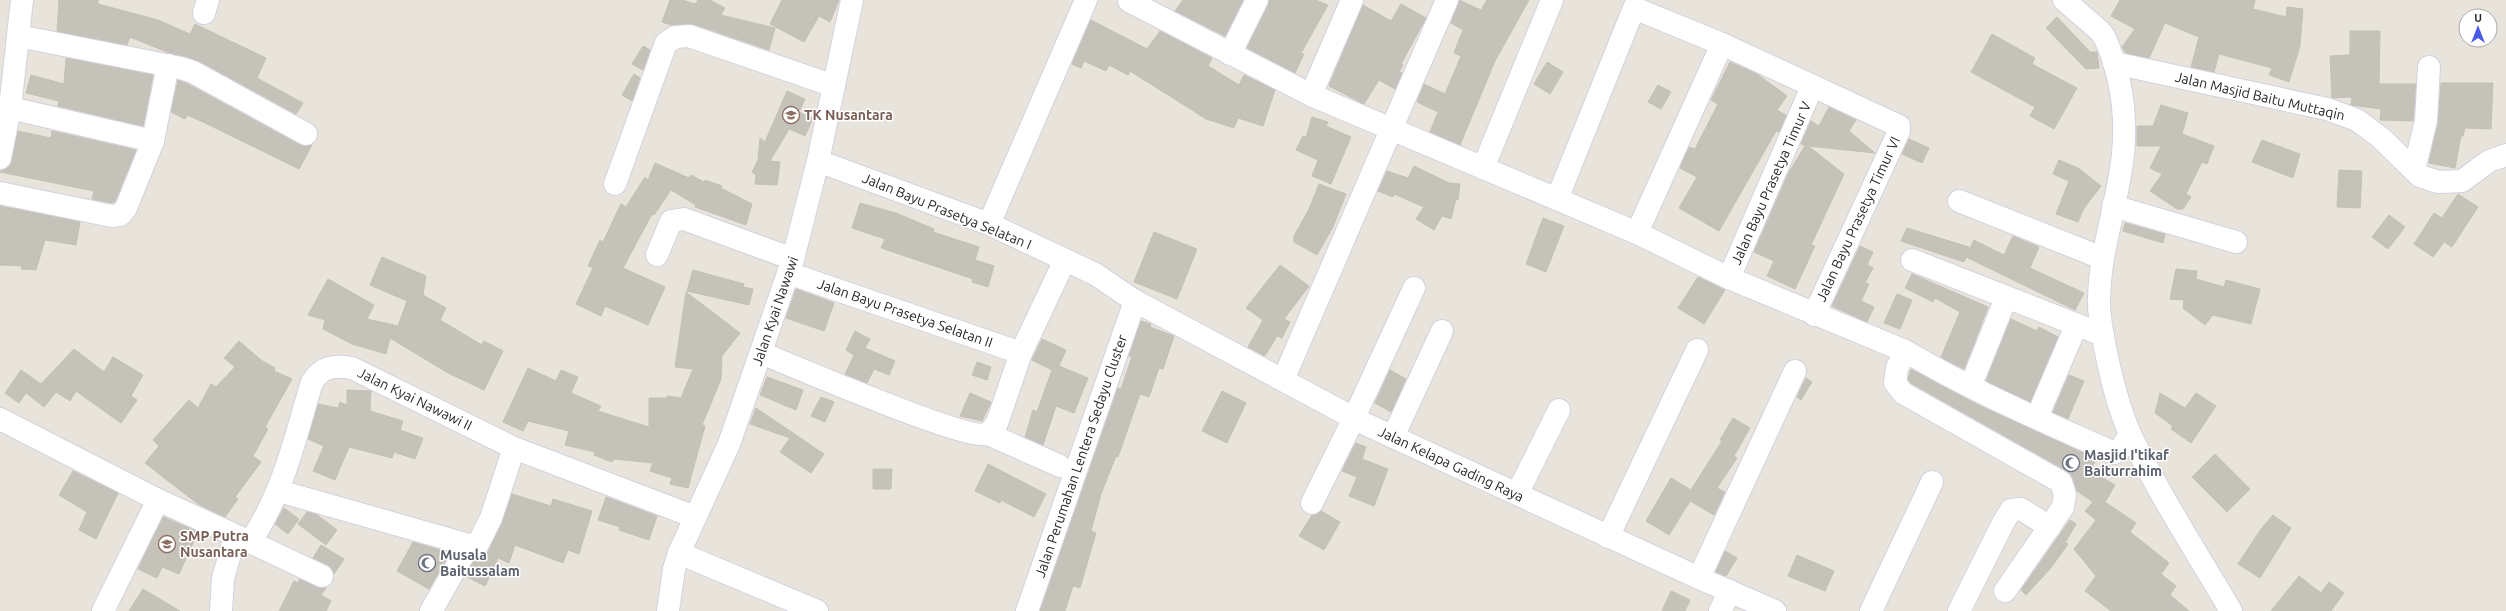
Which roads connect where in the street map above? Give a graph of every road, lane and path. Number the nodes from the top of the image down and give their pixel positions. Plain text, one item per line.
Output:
1 (22, 0) edge
2 (852, 0) edge
3 (1086, 0) edge
4 (1117, 0) edge
5 (1129, 0) edge
6 (1257, 0) edge
7 (1352, 0) edge
8 (1447, 0) edge
9 (1552, 0) edge
10 (2065, 0) edge
11 (1635, 4) edge
12 (18, 36) junction
13 (1722, 44) junction
14 (1230, 54) junction
15 (2114, 63) junction
16 (168, 65) junction
17 (2429, 67) dead end
18 (834, 86) junction
19 (1812, 87) junction
20 (1311, 95) junction
21 (6, 116) edge
22 (1393, 130) junction
23 (306, 134) dead end
24 (153, 141) junction
25 (2506, 156) edge
26 (0, 158) edge
27 (818, 161) junction
28 (1483, 168) junction
29 (2414, 170) junction
30 (615, 184) dead end
31 (0, 193) edge
32 (1557, 199) junction
33 (1959, 201) dead end
34 (2113, 206) junction
35 (989, 224) junction
36 (1637, 233) junction
37 (2236, 242) dead end
38 (657, 255) dead end
39 (2102, 258) junction
40 (1065, 260) junction
41 (1912, 260) dead end
42 (791, 266) junction
43 (1729, 278) junction
44 (1414, 288) dead end
45 (2006, 298) junction
46 (1135, 301) junction
47 (1814, 315) junction
48 (2076, 326) junction
49 (1442, 331) dead end
50 (2103, 336) junction
51 (1697, 350) dead end
52 (1905, 351) junction
53 (761, 353) junction
54 (1021, 353) junction
55 (1795, 371) dead end
56 (1975, 375) dead end
57 (1283, 380) junction
58 (2041, 408) dead end
59 (1559, 410) dead end
60 (1354, 418) junction
61 (0, 419) edge
62 (988, 434) junction
63 (2130, 434) junction
64 (1393, 437) junction
65 (514, 448) junction
66 (1060, 466) dead end
67 (1932, 482) dead end
68 (279, 491) junction
69 (1517, 494) junction
70 (158, 500) junction
71 (1312, 502) dead end
72 (695, 517) junction
73 (2050, 527) junction
74 (1608, 537) junction
75 (243, 540) junction
76 (469, 545) junction
77 (679, 553) junction
78 (322, 576) dead end
79 (1699, 578) junction
80 (1730, 591) junction
81 (2005, 591) dead end
82 (103, 611) edge
83 (221, 611) edge
84 (431, 611) edge
85 (668, 611) edge
86 (817, 611) edge
87 (1028, 611) edge
88 (1720, 611) edge
89 (1775, 611) edge
90 (1871, 611) edge
91 (1959, 611) edge
92 (2231, 611) edge

1 - 12 street
2 - 18 street, Jalan Kyai Nawawi
3 - 35 street
4 - 5 street
5 - 14 street
6 - 14 street
7 - 20 street
8 - 22 street
9 - 28 street
10 - 15 street
11 - 13 street
11 - 32 street
12 - 16 street
12 - 21 street
13 - 19 street
13 - 36 street
14 - 20 street
15 - 29 street, Jalan Masjid Baitu Muttaqin
15 - 34 street
16 - 23 street
16 - 24 street
17 - 29 street
18 - 27 street, Jalan Kyai Nawawi
18 - 30 street
19 - 43 street, Jalan Bayu Prasetya Timur V
19 - 47 street, Jalan Bayu Prasetya Timur VI
20 - 22 street
21 - 24 street
21 - 26 street
22 - 28 street
22 - 57 street
24 - 31 street
25 - 29 street, Jalan Masjid Baitu Muttaqin
27 - 35 street, Jalan Bayu Prasetya Selatan I
27 - 42 street, Jalan Kyai Nawawi
28 - 32 street
32 - 36 street
33 - 39 street
34 - 37 street
34 - 39 street
35 - 40 street, Jalan Bayu Prasetya Selatan I
36 - 43 street
38 - 42 street, Jalan Bayu Prasetya Selatan II
39 - 50 street
40 - 46 street, Jalan Bayu Prasetya Selatan I
40 - 54 street
41 - 45 street
42 - 53 street, Jalan Kyai Nawawi
42 - 54 street, Jalan Bayu Prasetya Selatan II
43 - 47 street
44 - 60 street
45 - 48 street
45 - 56 street
46 - 57 street, Jalan Kelapa Gading Raya
46 - 87 street, Jalan Perumahan Lentera Sedayu Cluster
47 - 52 street
48 - 50 street
48 - 58 street
49 - 64 street
50 - 63 street
51 - 74 street
52 - 63 street
52 - 73 street
53 - 62 street
53 - 72 street, Jalan Kyai Nawawi
54 - 62 street
55 - 79 street
57 - 60 street, Jalan Kelapa Gading Raya
59 - 69 street
60 - 64 street, Jalan Kelapa Gading Raya
60 - 71 street
61 - 70 street
62 - 66 street
63 - 92 street
64 - 69 street, Jalan Kelapa Gading Raya
65 - 68 street, Jalan Kyai Nawawi II
65 - 72 street, Jalan Kyai Nawawi II
65 - 76 street
67 - 90 street
68 - 75 street, Jalan Kyai Nawawi II
68 - 76 street
69 - 74 street, Jalan Kelapa Gading Raya
70 - 75 street
70 - 82 street
72 - 77 street, Jalan Kyai Nawawi
73 - 81 street
73 - 91 street
74 - 79 street, Jalan Kelapa Gading Raya
75 - 78 street
75 - 83 street, Jalan Kyai Nawawi II
76 - 84 street
77 - 85 street, Jalan Kyai Nawawi
77 - 86 street
79 - 80 street, Jalan Kelapa Gading Raya
80 - 88 street
80 - 89 street, Jalan Kelapa Gading Raya

